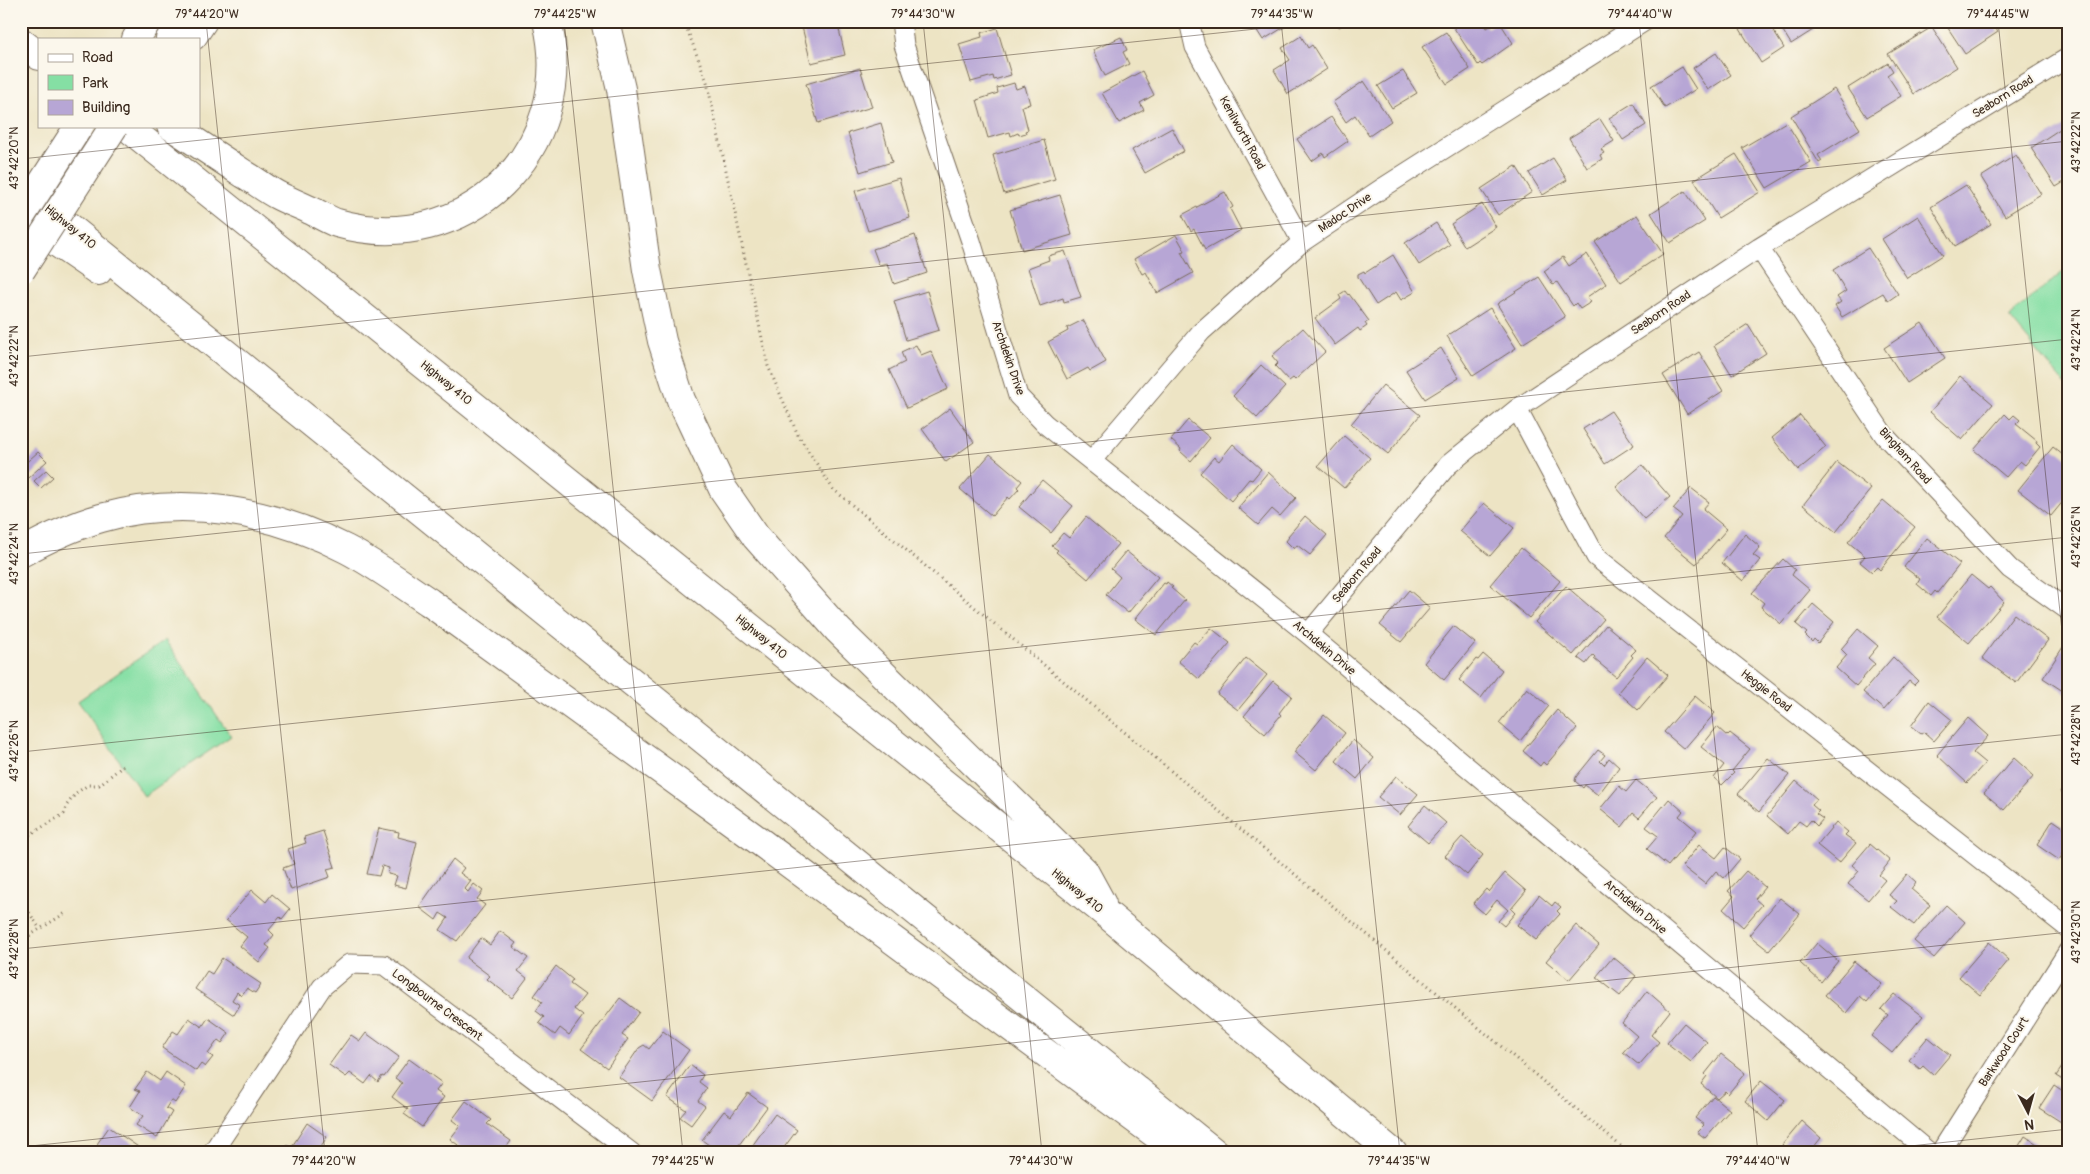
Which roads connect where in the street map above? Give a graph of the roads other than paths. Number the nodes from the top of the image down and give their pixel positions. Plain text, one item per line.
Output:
1 (182, 21) edge
2 (203, 21) edge
3 (547, 21) edge
4 (605, 21) edge
5 (901, 21) edge
6 (1189, 21) edge
7 (1645, 21) edge
8 (21, 36) edge
9 (171, 38) edge
10 (188, 38) edge
11 (21, 42) edge
12 (38, 43) edge
13 (38, 55) edge
14 (2069, 56) edge
15 (78, 128) edge
16 (113, 128) edge
17 (128, 128) edge
18 (174, 128) edge
19 (21, 188) edge
20 (21, 217) edge
21 (1302, 242) junction
22 (1759, 248) junction
23 (21, 270) edge
24 (145, 288) junction
25 (1517, 409) junction
26 (1092, 460) junction
27 (21, 553) edge
28 (2069, 610) edge
29 (1308, 634) junction
30 (1109, 916) junction
31 (2069, 929) edge
32 (2069, 950) edge
33 (212, 1153) edge
34 (632, 1153) edge
35 (1181, 1153) edge
36 (1215, 1153) edge
37 (1393, 1153) edge
38 (1930, 1153) edge
39 (1940, 1153) edge

1 - 9 main road
2 - 10 main road
3 - 18 main road
4 - 30 main road
5 - 26 street, Archdekin Drive
6 - 21 street, Kenilworth Road
7 - 21 street, Madoc Drive
8 - 12 main road
11 - 13 main road
14 - 22 street, Seaborn Road
15 - 20 main road, bridge
16 - 23 main road, bridge
17 - 30 main road, Highway 410
19 - 24 main road, Highway 410
20 - 24 main road
21 - 26 street, Madoc Drive
22 - 25 street, Seaborn Road
22 - 28 street, Bingham Road
24 - 36 main road, Highway 410
25 - 29 street, Seaborn Road
25 - 31 street, Heggie Road
26 - 29 street, Archdekin Drive
27 - 35 main road
29 - 38 street, Archdekin Drive
30 - 37 main road, Highway 410
32 - 39 street, Barkwood Court
33 - 34 street, Longbourne Crescent

